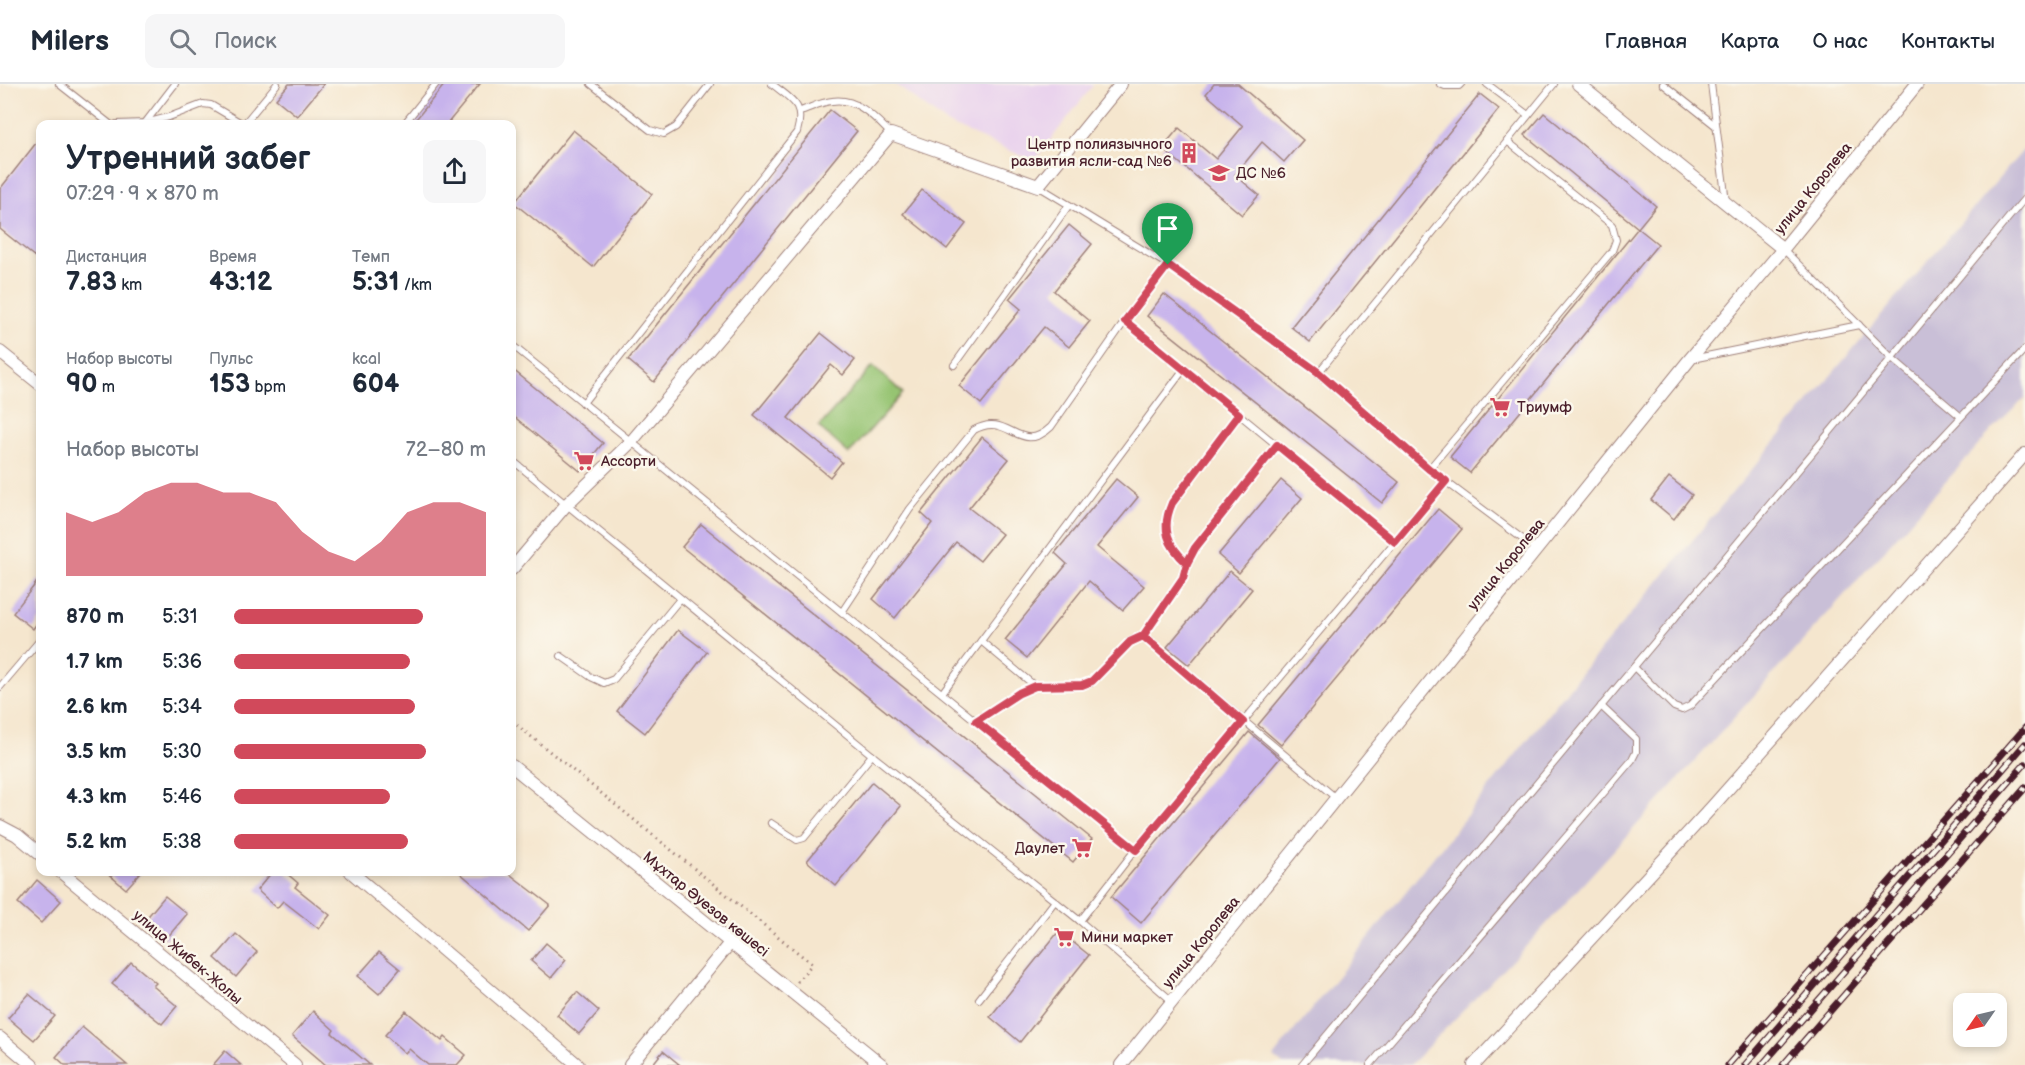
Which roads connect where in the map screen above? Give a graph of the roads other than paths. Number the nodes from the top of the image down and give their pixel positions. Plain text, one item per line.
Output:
1 (59, 84) edge
2 (175, 84) edge
3 (277, 84) edge
4 (436, 84) edge
5 (591, 84) edge
6 (710, 84) edge
7 (772, 84) edge
8 (1121, 84) edge
9 (1440, 84) edge
10 (1461, 84) edge
11 (1487, 84) edge
12 (1554, 84) edge
13 (1578, 84) edge
14 (1663, 84) edge
15 (1711, 84) edge
16 (1917, 84) edge
17 (800, 111) junction
18 (1528, 115) junction
19 (105, 120) edge
20 (147, 120) edge
21 (157, 120) edge
22 (238, 120) edge
23 (247, 120) edge
24 (407, 120) edge
25 (1716, 126) junction
26 (891, 134) junction
27 (1507, 141) junction
28 (1038, 186) junction
29 (2025, 198) edge
30 (1726, 202) junction
31 (1069, 205) junction
32 (1783, 249) junction
33 (1168, 265) junction
34 (1125, 321) junction
35 (1859, 325) junction
36 (516, 348) edge
37 (2025, 349) edge
38 (0, 352) edge
39 (1892, 358) junction
40 (1690, 359) junction
41 (954, 365) dead end
42 (1184, 369) junction
43 (1318, 372) junction
44 (36, 381) edge
45 (583, 403) junction
46 (1239, 414) junction
47 (1960, 416) junction
48 (631, 442) junction
49 (1277, 445) junction
50 (2025, 454) edge
51 (516, 463) edge
52 (1429, 469) junction
53 (1446, 481) junction
54 (566, 505) junction
55 (1395, 542) junction
56 (1537, 550) junction
57 (1187, 563) junction
58 (516, 564) edge
59 (680, 599) junction
60 (842, 612) junction
61 (1143, 636) junction
62 (981, 641) junction
63 (36, 645) edge
64 (561, 656) dead end
65 (1634, 667) junction
66 (1035, 686) junction
67 (0, 687) edge
68 (942, 693) junction
69 (1601, 706) junction
70 (976, 721) junction
71 (1243, 722) junction
72 (872, 755) junction
73 (516, 769) edge
74 (1336, 798) junction
75 (771, 823) dead end
76 (0, 826) edge
77 (1136, 850) junction
78 (36, 852) edge
79 (66, 876) edge
80 (356, 876) edge
81 (1055, 901) junction
82 (1080, 921) junction
83 (730, 943) junction
84 (979, 999) dead end
85 (1172, 1001) junction
86 (0, 1038) edge
87 (32, 1065) edge
88 (295, 1065) edge
89 (578, 1065) edge
90 (630, 1065) edge
91 (882, 1065) edge
92 (1121, 1065) edge
93 (1302, 1065) edge
94 (1370, 1065) edge
95 (1474, 1065) edge

1 - 19 lane
2 - 20 lane
3 - 23 lane
4 - 24 lane
5 - 6 lane
7 - 17 lane
8 - 28 street
9 - 10 lane
11 - 18 lane
12 - 18 lane
13 - 30 street
14 - 25 lane
15 - 25 lane
16 - 32 street, улица Королева
17 - 26 lane
17 - 45 lane
18 - 27 lane
21 - 22 lane
25 - 30 lane
26 - 28 street
26 - 48 street
27 - 43 lane
27 - 52 lane
28 - 31 lane
29 - 39 lane
30 - 32 street
31 - 33 lane
31 - 41 lane
32 - 35 lane
32 - 40 street, улица Королева
33 - 34 lane
33 - 43 lane
34 - 42 lane
34 - 60 lane
35 - 39 lane
35 - 40 lane
36 - 45 lane
37 - 47 lane
38 - 44 street
39 - 47 lane
39 - 65 lane
40 - 56 street, улица Королева
42 - 46 lane
42 - 62 lane
43 - 52 lane
45 - 48 lane
46 - 49 lane
46 - 57 lane
47 - 65 lane
48 - 54 street
48 - 60 lane
49 - 55 lane
49 - 57 lane
50 - 95 street
51 - 54 lane
52 - 53 lane
53 - 55 lane
53 - 56 lane
54 - 58 street
54 - 59 lane
55 - 71 lane
56 - 74 street, улица Королева
57 - 61 lane
59 - 64 lane
59 - 72 lane
60 - 68 lane
61 - 66 lane
61 - 71 lane
62 - 66 lane
62 - 68 lane
63 - 67 lane
65 - 69 lane
66 - 70 lane
68 - 70 lane
69 - 93 lane
69 - 94 lane
70 - 77 lane
71 - 74 lane
71 - 77 lane
72 - 75 lane
72 - 81 lane
73 - 83 street, Мұхтар Әуезов көшесі
74 - 85 street, улица Королева
76 - 78 street
77 - 82 lane
79 - 88 street, улица Жибек-Жолы
80 - 89 street
81 - 82 lane
81 - 84 lane
82 - 85 lane
83 - 90 street
83 - 91 street, Мұхтар Әуезов көшесі
85 - 92 street, улица Королева
86 - 87 street

